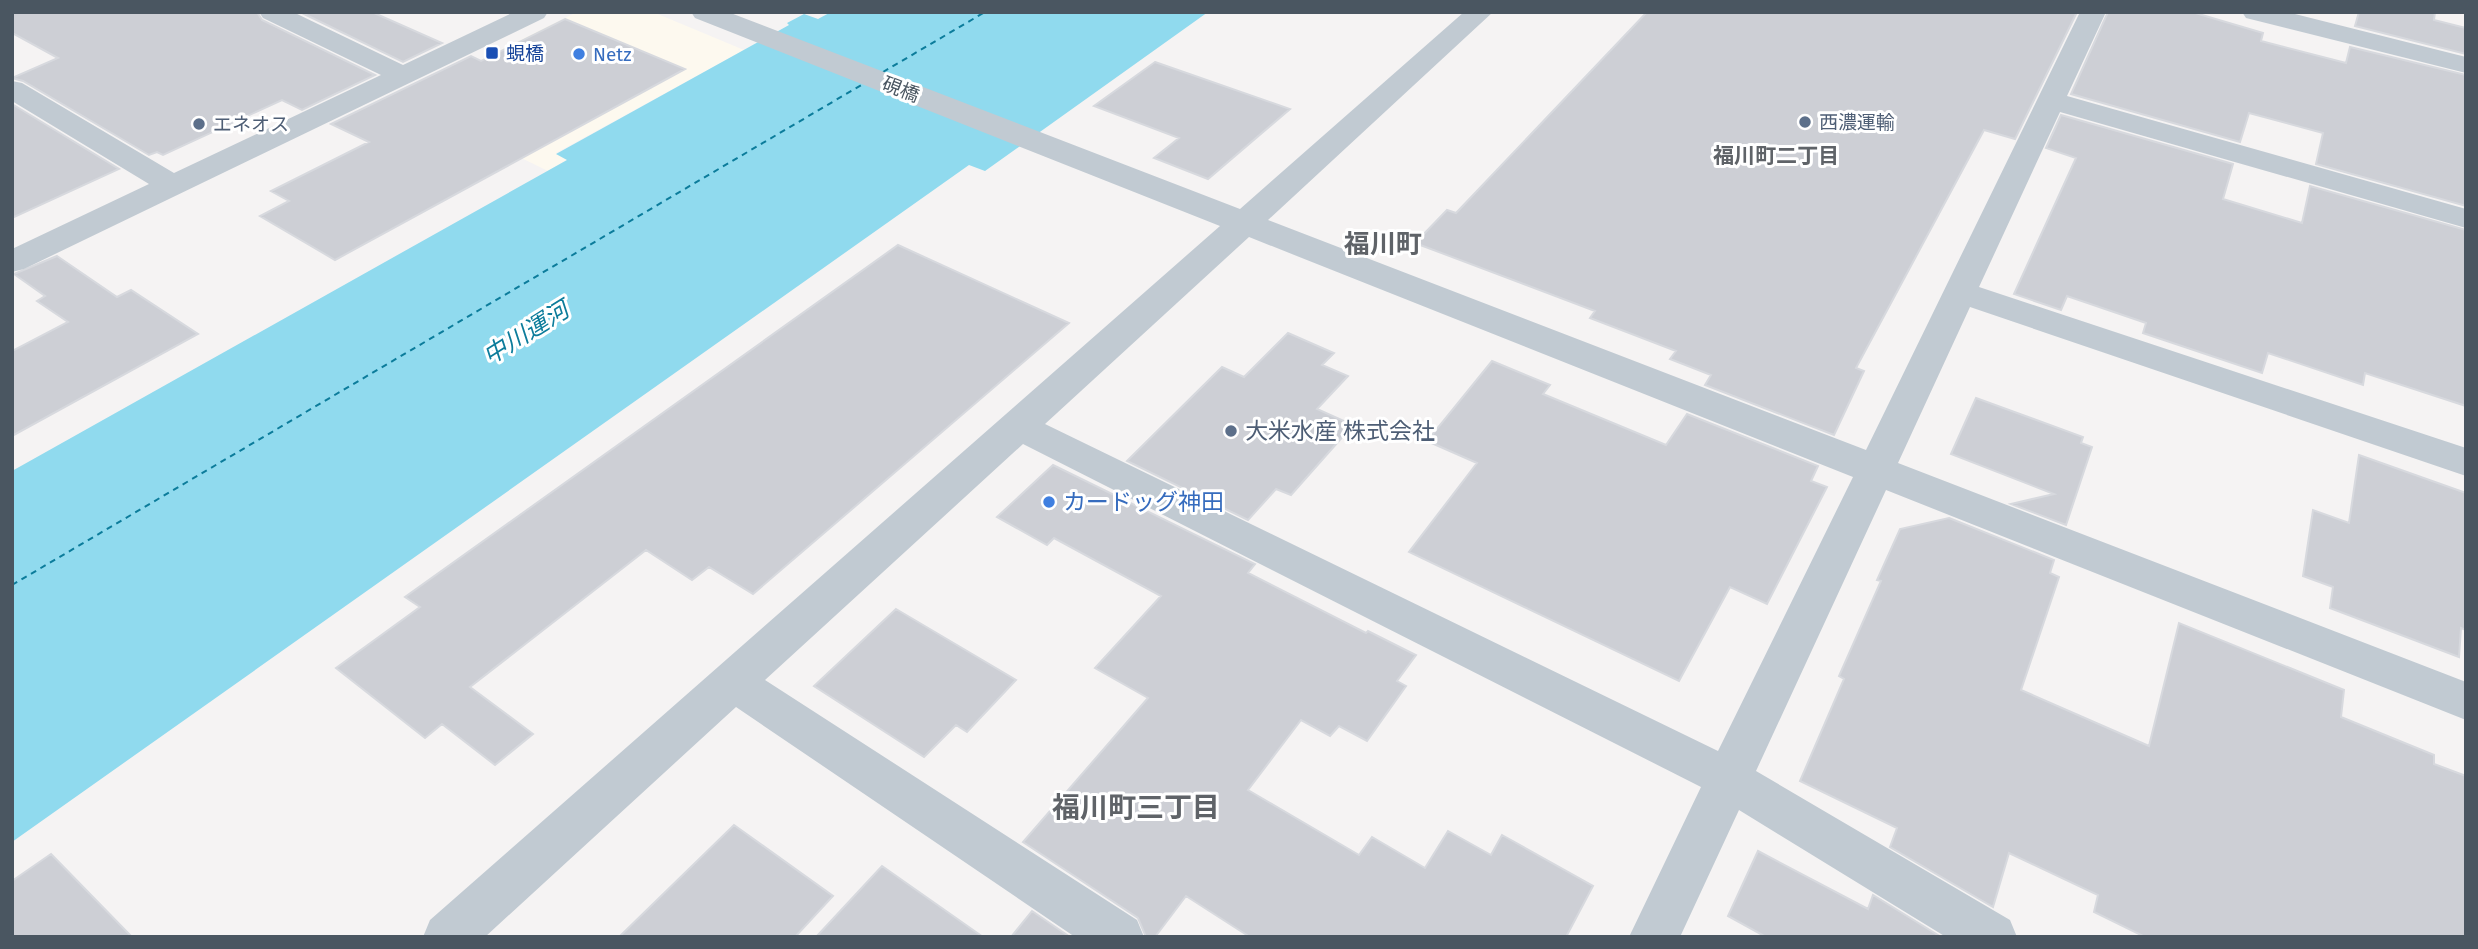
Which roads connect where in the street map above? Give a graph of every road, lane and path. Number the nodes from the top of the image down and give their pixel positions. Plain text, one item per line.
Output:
1 (272, 12) edge
2 (535, 12) edge
3 (704, 12) edge
4 (1480, 12) edge
5 (2093, 12) edge
6 (2255, 12) edge
7 (2466, 65) edge
8 (403, 75) junction
9 (12, 89) edge
10 (2051, 100) junction
11 (173, 185) junction
12 (2466, 219) edge
13 (1243, 224) junction
14 (12, 262) edge
15 (1960, 292) junction
16 (1018, 426) junction
17 (2466, 463) edge
18 (1875, 471) junction
19 (733, 682) junction
20 (2466, 701) edge
21 (1729, 779) junction
22 (448, 937) edge
23 (1119, 937) edge
24 (1654, 937) edge
25 (1992, 937) edge

1 - 8 street
2 - 8 street
3 - 13 street, 硯橋
4 - 13 street
5 - 10 street
6 - 7 street
8 - 11 street
9 - 11 street
10 - 12 street
10 - 15 street
11 - 14 street
13 - 16 street
13 - 18 street, 硯橋
15 - 17 street
15 - 18 street
16 - 19 street
16 - 21 street
18 - 20 street, 硯橋
18 - 21 street
19 - 22 street
19 - 23 street
21 - 24 street
21 - 25 street

